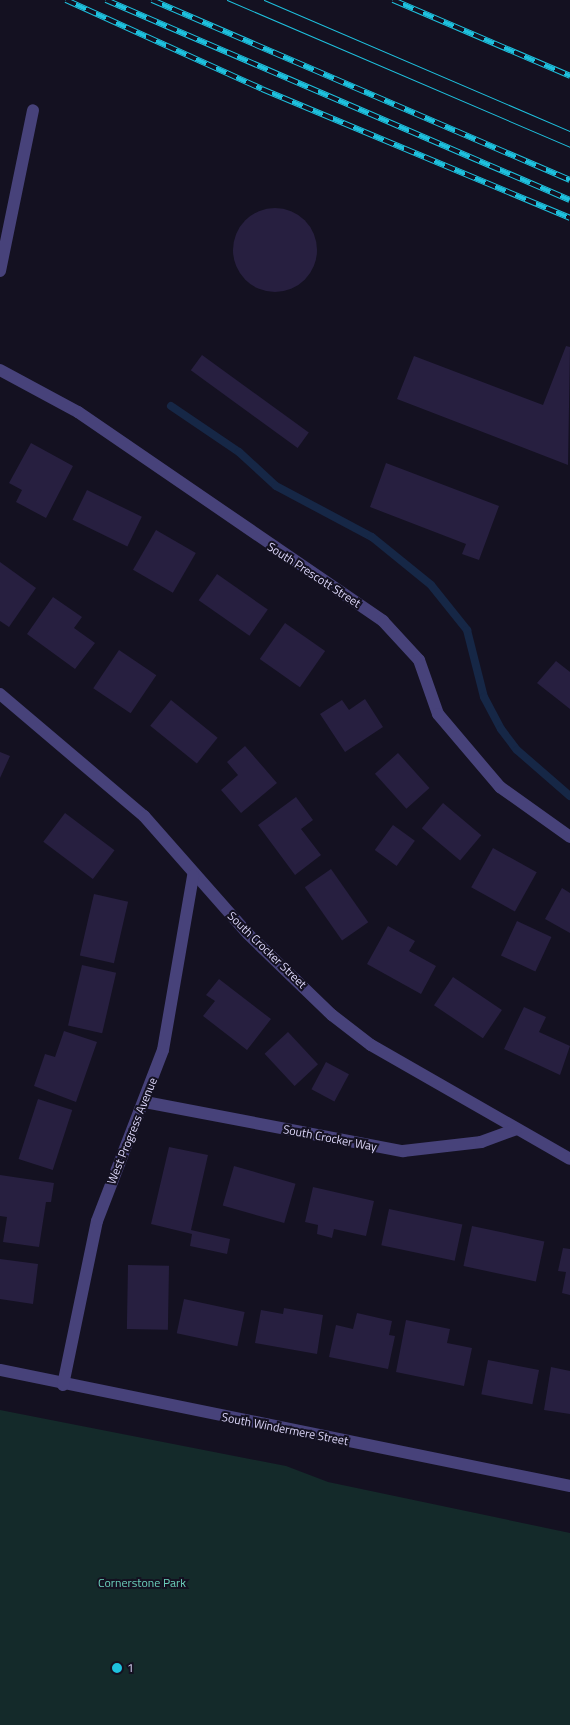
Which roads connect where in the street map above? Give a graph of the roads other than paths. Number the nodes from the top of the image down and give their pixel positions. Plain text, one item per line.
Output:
1 (32, 110) dead end
2 (0, 272) edge
3 (0, 370) edge
4 (0, 694) edge
5 (570, 837) edge
6 (193, 876) junction
7 (145, 1102) junction
8 (516, 1129) junction
9 (570, 1159) edge
10 (0, 1370) edge
11 (63, 1385) junction
12 (570, 1486) edge

1 - 2 street
3 - 5 street, South Prescott Street
4 - 6 street, South Crocker Street
6 - 7 street, West Progress Avenue
6 - 8 street, South Crocker Street
7 - 8 street, South Crocker Way
7 - 11 street, West Progress Avenue
8 - 9 street, South Crocker Street
10 - 11 street, South Windermere Street
11 - 12 street, South Windermere Street

